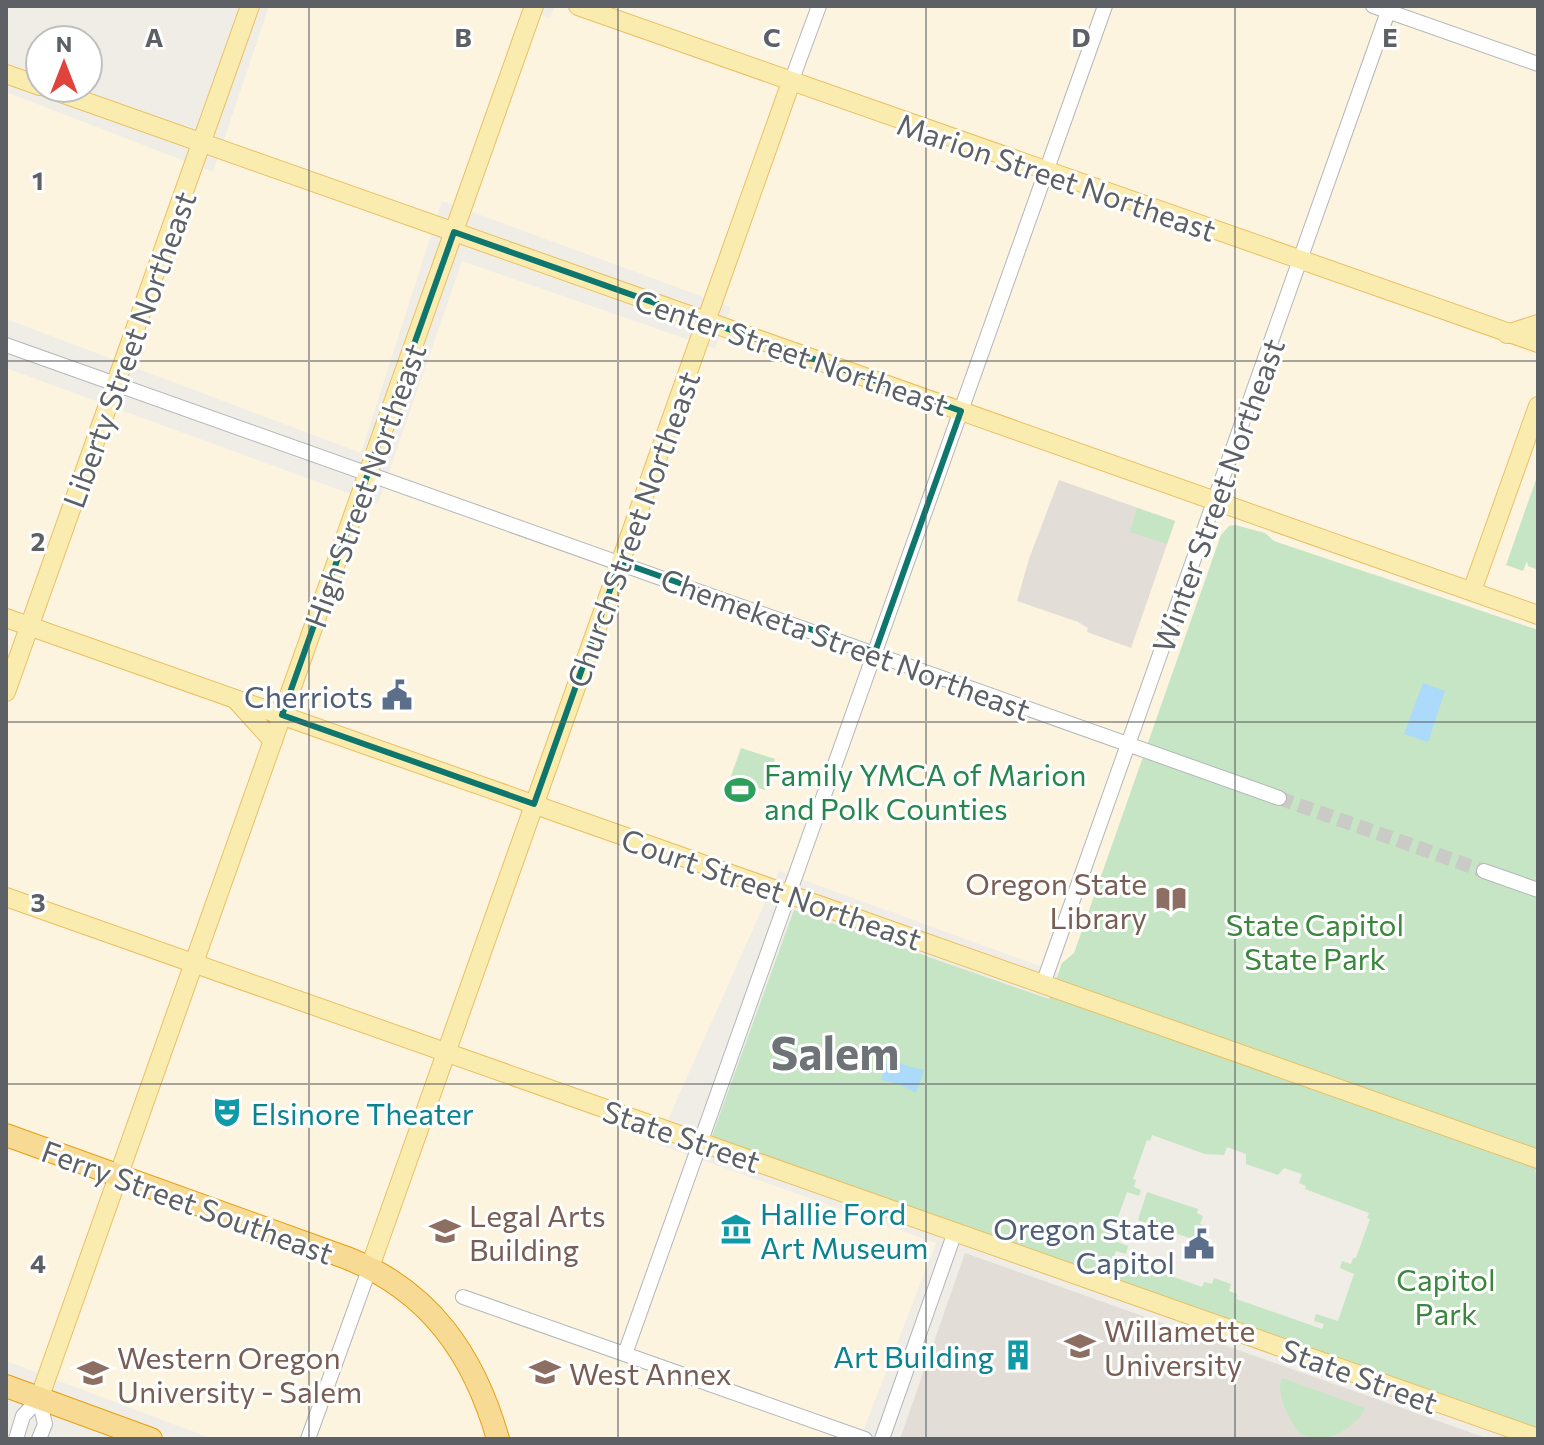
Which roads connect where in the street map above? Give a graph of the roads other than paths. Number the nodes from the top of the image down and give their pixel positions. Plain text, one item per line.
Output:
1 (250, 6) edge
2 (534, 6) edge
3 (578, 6) edge
4 (819, 6) edge
5 (1105, 6) edge
6 (1373, 6) edge
7 (1389, 9) edge
8 (1538, 64) edge
9 (791, 82) junction
10 (92, 104) edge
11 (201, 143) junction
12 (1046, 172) junction
13 (454, 232) junction
14 (1300, 261) junction
15 (706, 321) junction
16 (1538, 324) edge
17 (1507, 334) junction
18 (1538, 343) edge
19 (6, 345) edge
20 (115, 384) junction
21 (1538, 406) edge
22 (961, 411) junction
23 (368, 473) junction
24 (1215, 501) junction
25 (620, 562) junction
26 (1472, 591) junction
27 (1538, 615) edge
28 (6, 618) edge
29 (29, 626) junction
30 (875, 652) junction
31 (6, 692) edge
32 (234, 698) junction
33 (282, 715) junction
34 (273, 741) junction
35 (1128, 744) junction
36 (1279, 798) tunnel mouth
37 (534, 804) junction
38 (1484, 871) tunnel mouth
39 (1538, 890) edge
40 (790, 894) junction
41 (6, 897) edge
42 (194, 963) junction
43 (1043, 984) junction
44 (446, 1052) junction
45 (6, 1135) edge
46 (701, 1143) junction
47 (1538, 1159) edge
48 (118, 1175) junction
49 (955, 1232) junction
50 (370, 1267) junction
51 (463, 1297) dead end
52 (625, 1354) junction
53 (6, 1386) edge
54 (39, 1399) junction
55 (1538, 1438) edge
56 (16, 1439) edge
57 (39, 1439) edge
58 (151, 1439) edge
59 (308, 1439) edge
60 (498, 1439) edge
61 (865, 1439) edge
62 (882, 1439) edge

1 - 11 main road, Liberty Street Northeast
2 - 13 main road, High Street Northeast
3 - 9 main road, Marion Street Northeast
4 - 9 street, Church Street Northeast
5 - 12 street
6 - 7 street
7 - 8 street
7 - 14 street, Winter Street Northeast
9 - 12 main road, Marion Street Northeast
9 - 15 main road, Church Street Northeast
10 - 11 main road, Center Street Northeast
11 - 13 main road, Center Street Northeast
11 - 20 main road, Liberty Street Northeast
12 - 14 main road, Marion Street Northeast
12 - 22 street
13 - 15 main road, Center Street Northeast
13 - 23 main road, High Street Northeast
14 - 17 main road, Marion Street Northeast
14 - 24 street, Winter Street Northeast
15 - 22 main road, Center Street Northeast
15 - 25 main road, Church Street Northeast
16 - 17 main road
17 - 18 main road, Marion Street Northeast
19 - 20 street, Chemeketa Street Northeast
20 - 23 street, Chemeketa Street Northeast
20 - 29 main road, Liberty Street Northeast
21 - 26 main road
22 - 24 main road, Center Street Northeast
22 - 30 street
23 - 25 street, Chemeketa Street Northeast
23 - 33 main road, High Street Northeast
24 - 26 main road, Center Street Northeast
24 - 35 street, Winter Street Northeast
25 - 30 street, Chemeketa Street Northeast
25 - 37 main road, Church Street Northeast
26 - 27 main road, Center Street Northeast
28 - 29 main road, Court Street Northeast
29 - 31 main road, Liberty Street Northeast
29 - 32 main road, Court Street Northeast
30 - 35 street, Chemeketa Street Northeast
30 - 40 street
32 - 33 main road, Court Street Northeast
32 - 34 main road
33 - 34 main road, High Street Northeast
33 - 37 main road, Court Street Northeast
34 - 42 main road, High Street Northeast
35 - 36 street, Chemeketa Street Northeast
35 - 43 street, Winter Street Northeast
37 - 40 main road, Court Street Northeast
37 - 44 main road, Church Street Northeast
38 - 39 street
40 - 43 main road, Court Street Northeast
40 - 46 street
41 - 42 main road, State Street
42 - 44 main road, State Street
42 - 48 main road, High Street Northeast
43 - 47 main road, Court Street Northeast
44 - 46 main road, State Street
44 - 50 main road, Church Street Northeast
45 - 48 highway, Ferry Street Southeast
46 - 49 main road, State Street
46 - 52 street
48 - 50 highway, Ferry Street Southeast
48 - 54 main road, High Street Northeast
49 - 55 main road, State Street
49 - 62 street
50 - 59 street
50 - 60 highway, Ferry Street Southeast
51 - 52 street
52 - 61 street
53 - 54 highway
54 - 56 street
54 - 57 street
54 - 58 highway

